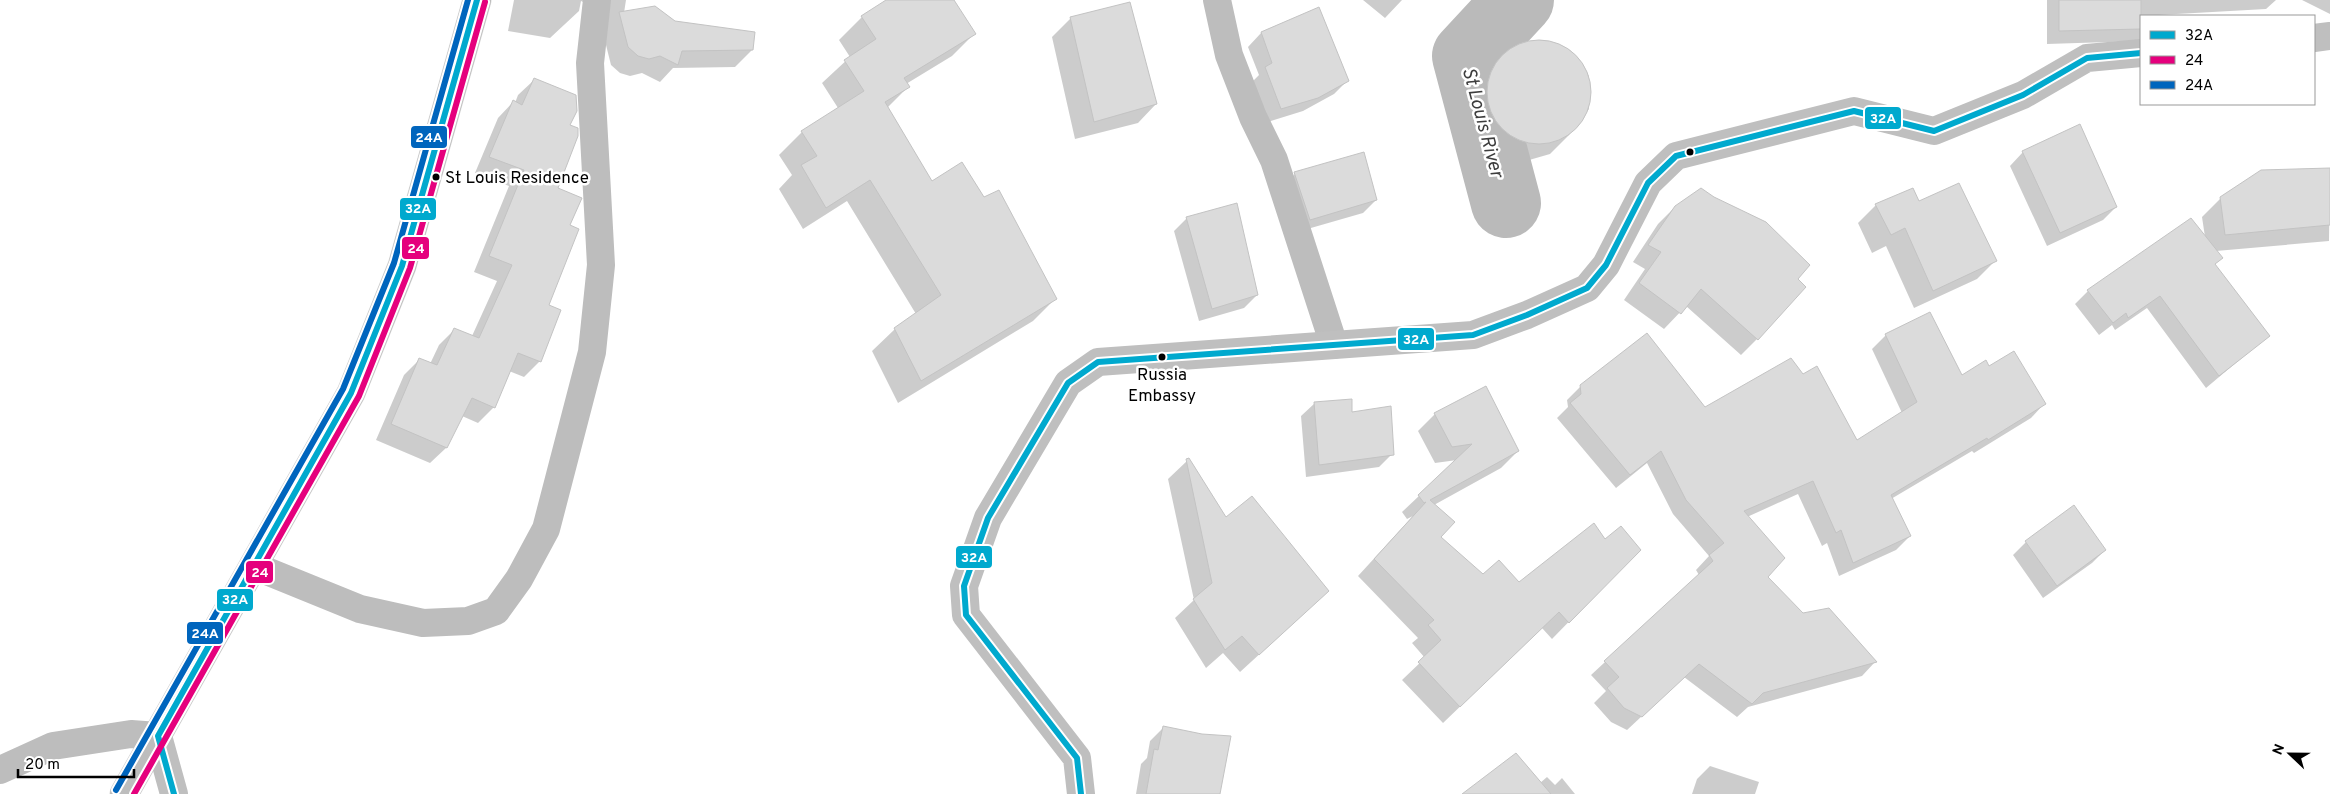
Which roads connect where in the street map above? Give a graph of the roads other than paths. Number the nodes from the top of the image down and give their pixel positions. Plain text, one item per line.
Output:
1 (477, 0) edge
2 (597, 0) edge
3 (1217, 0) edge
4 (2330, 36) edge
5 (2315, 38) edge
6 (2140, 53) edge
7 (1334, 345) junction
8 (254, 566) junction
9 (158, 736) junction
10 (0, 770) edge
11 (124, 794) edge
12 (174, 794) edge
13 (1081, 794) edge

1 - 8 street
2 - 8 street
3 - 7 street
4 - 5 main road
6 - 7 main road
7 - 13 main road
8 - 9 street
9 - 10 street
9 - 11 street
9 - 12 main road

